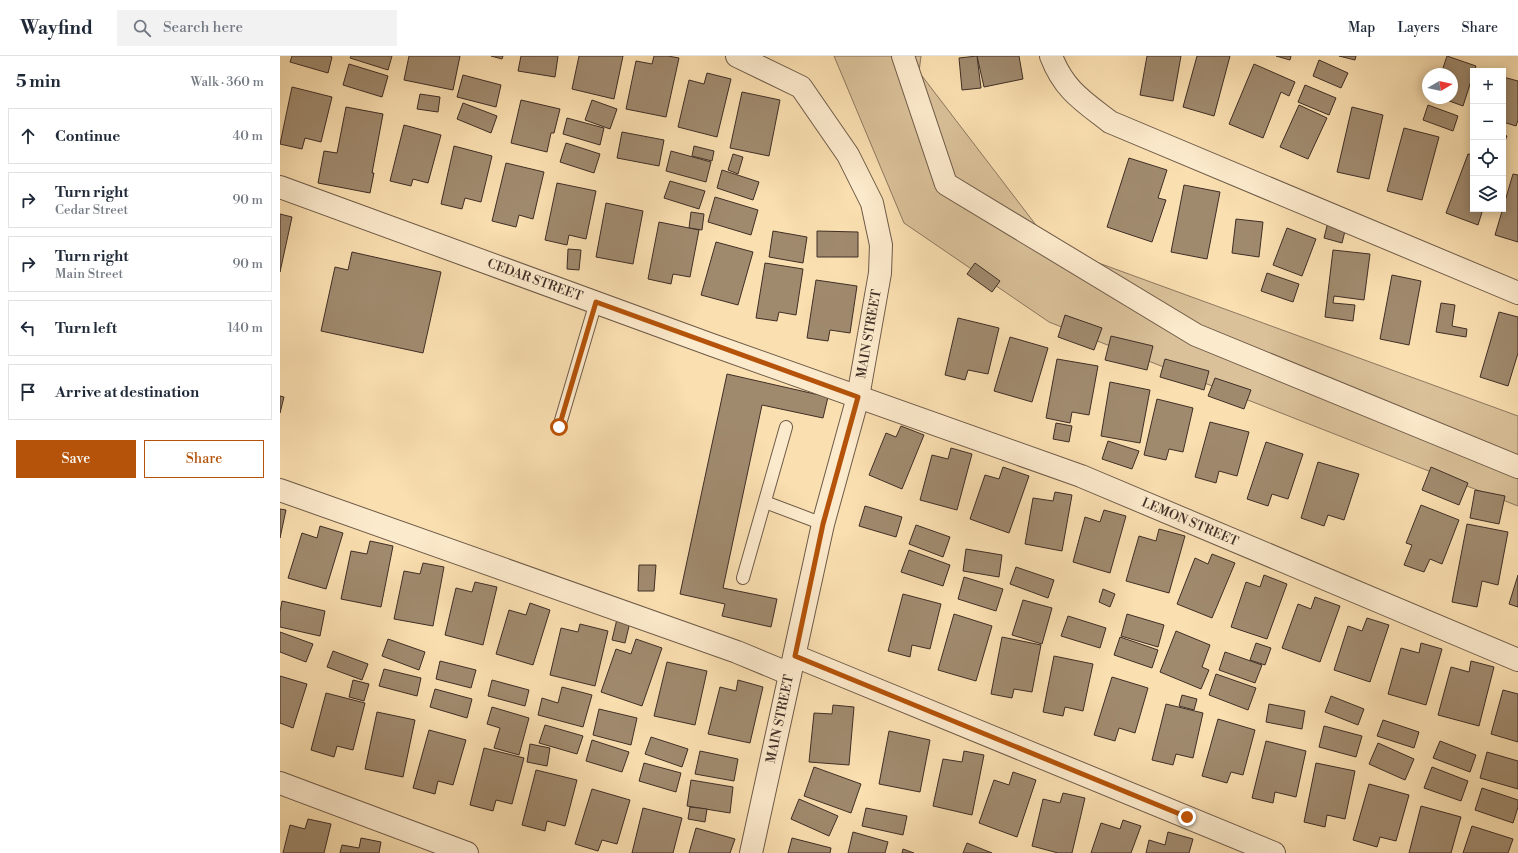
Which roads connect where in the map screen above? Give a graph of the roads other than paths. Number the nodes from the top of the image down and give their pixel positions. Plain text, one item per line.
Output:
1 (737, 56) edge
2 (904, 56) edge
3 (1051, 56) edge
4 (280, 187) edge
5 (1518, 293) edge
6 (596, 302) junction
7 (858, 397) junction
8 (559, 427) dead end
9 (786, 427) dead end
10 (1518, 467) edge
11 (280, 490) edge
12 (765, 502) junction
13 (823, 524) junction
14 (743, 578) dead end
15 (1518, 660) edge
16 (793, 665) junction
17 (280, 783) edge
18 (467, 853) edge
19 (751, 853) edge
20 (1274, 853) edge

1 - 7 street, MAIN STREET
2 - 10 street
3 - 5 street
4 - 6 street, CEDAR STREET
6 - 7 street, CEDAR STREET
6 - 8 lane
7 - 13 street, MAIN STREET
7 - 15 street, LEMON STREET
9 - 12 lane
11 - 16 street
12 - 13 lane
12 - 14 lane
13 - 16 street, MAIN STREET
16 - 19 street, MAIN STREET
16 - 20 street
17 - 18 street

